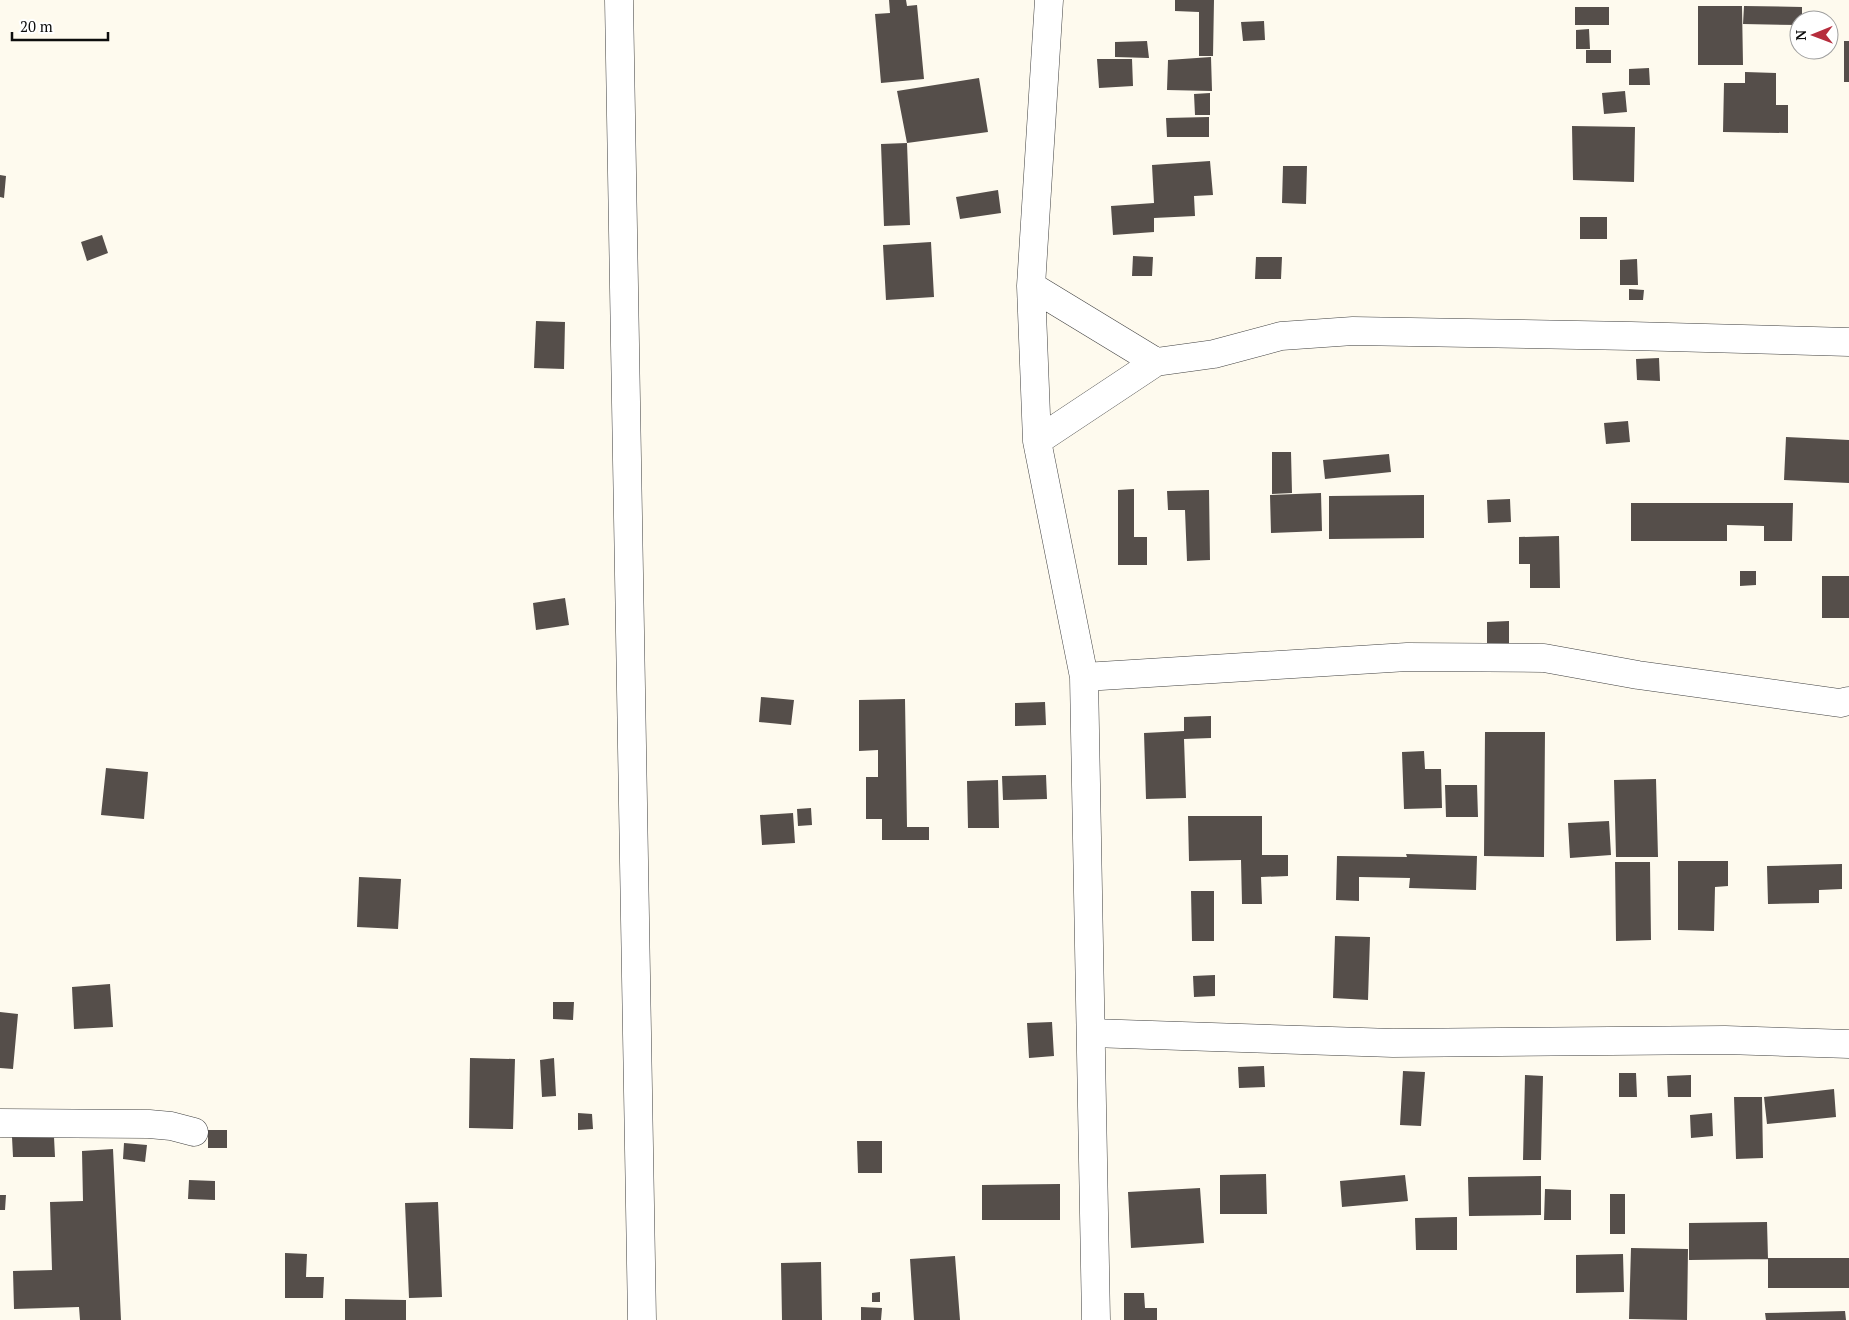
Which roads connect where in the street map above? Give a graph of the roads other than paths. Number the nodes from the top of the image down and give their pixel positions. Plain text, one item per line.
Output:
1 (619, 0) edge
2 (1049, 0) edge
3 (1031, 286) junction
4 (1849, 342) edge
5 (1156, 362) junction
6 (1037, 441) junction
7 (1084, 677) junction
8 (1849, 701) edge
9 (1091, 1034) junction
10 (1849, 1044) edge
11 (0, 1123) edge
12 (194, 1132) dead end
13 (642, 1320) edge
14 (1096, 1320) edge

1 - 13 street
2 - 3 street
3 - 5 street
3 - 6 street
4 - 5 street
5 - 6 street
6 - 7 street
7 - 8 street
7 - 9 street
9 - 10 street
9 - 14 street
11 - 12 street

